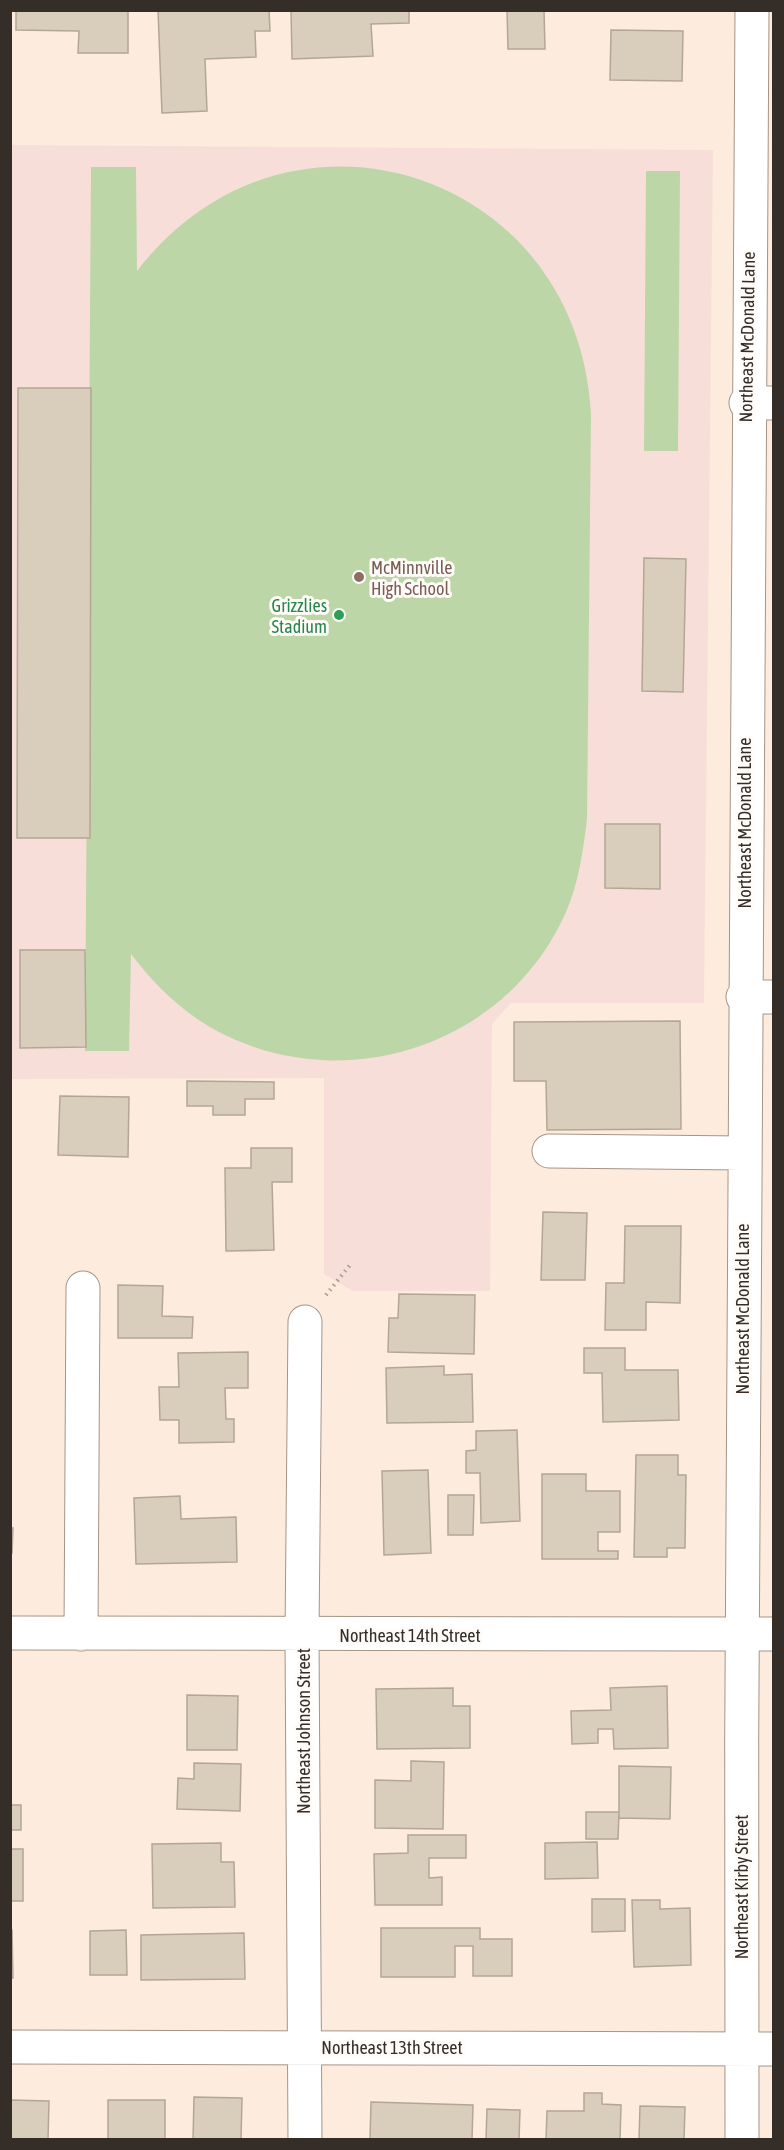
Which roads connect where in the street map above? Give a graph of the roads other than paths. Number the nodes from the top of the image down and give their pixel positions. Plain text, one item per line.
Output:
1 (752, 10) edge
2 (760, 403) edge
3 (758, 997) edge
4 (549, 1151) dead end
5 (742, 1153) junction
6 (83, 1288) dead end
7 (305, 1322) dead end
8 (10, 1633) edge
9 (81, 1634) junction
10 (302, 1635) junction
11 (740, 1635) junction
12 (774, 1635) edge
13 (10, 2047) edge
14 (305, 2047) junction
15 (758, 2049) edge
16 (304, 2139) edge
17 (742, 2139) edge

1 - 2 street, Northeast McDonald Lane
2 - 3 street, Northeast McDonald Lane
3 - 5 street, Northeast McDonald Lane
4 - 5 street
5 - 11 street, Northeast McDonald Lane
6 - 9 street
7 - 10 street, Northeast Johnson Street
8 - 9 street, Northeast 14th Street
9 - 10 street, Northeast 14th Street
10 - 11 street, Northeast 14th Street
10 - 14 street, Northeast Johnson Street
11 - 12 street, Northeast 14th Street
11 - 15 street, Northeast Kirby Street
13 - 14 street, Northeast 13th Street
14 - 15 street, Northeast 13th Street
14 - 16 street, Northeast Johnson Street
15 - 17 street, Northeast Kirby Street

